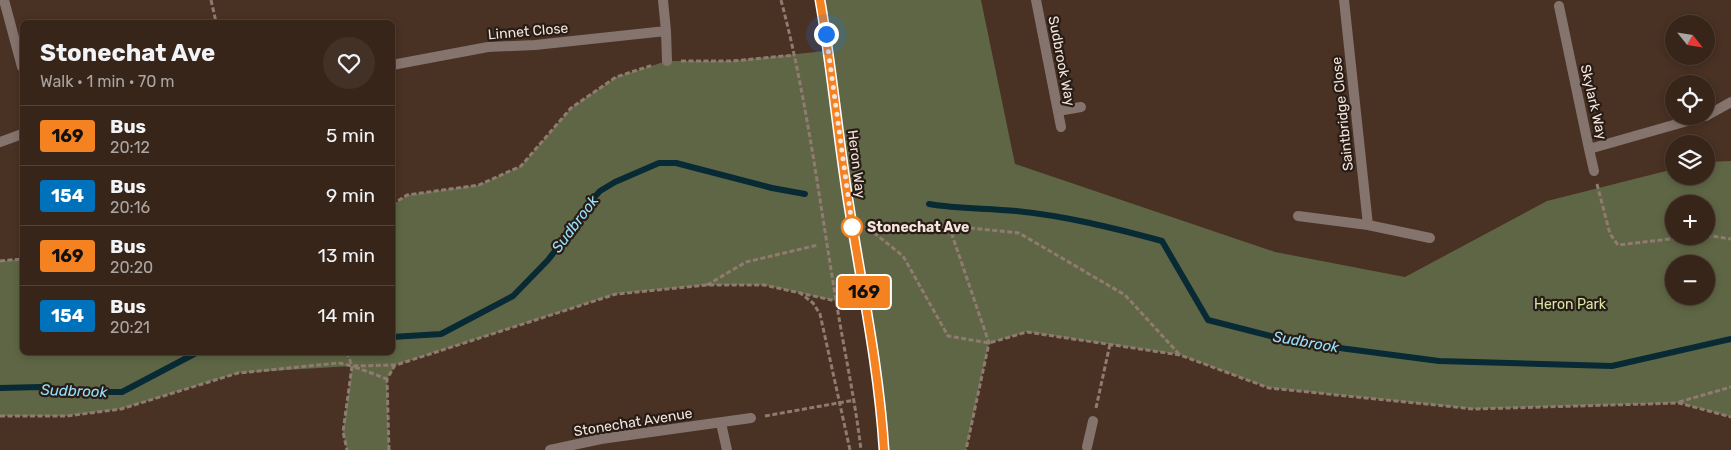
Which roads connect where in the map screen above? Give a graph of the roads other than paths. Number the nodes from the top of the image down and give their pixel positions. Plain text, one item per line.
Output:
1 (4, 0) edge
2 (663, 0) edge
3 (820, 0) edge
4 (1036, 0) edge
5 (1344, 0) edge
6 (1559, 6) dead end
7 (666, 31) junction
8 (20, 60) edge
9 (667, 61) road end
10 (395, 64) edge
11 (1731, 102) edge
12 (1081, 107) dead end
13 (1058, 111) junction
14 (1715, 111) edge
15 (1674, 125) edge
16 (1061, 127) dead end
17 (20, 135) edge
18 (0, 142) edge
19 (1589, 149) junction
20 (1594, 171) road end
21 (1298, 216) dead end
22 (1368, 225) junction
23 (1430, 238) dead end
24 (751, 418) road end
25 (1093, 421) road end
26 (721, 423) junction
27 (1090, 449) edge
28 (550, 450) edge
29 (727, 450) edge
30 (884, 450) edge

1 - 8 street
2 - 7 street
3 - 30 street, Heron Way
4 - 13 street, Sudbrook Way
5 - 22 street, Saintbridge Close
6 - 19 street, Skylark Way
7 - 9 street
7 - 10 street, Linnet Close
11 - 14 street, Skylark Way
12 - 13 street
13 - 16 street, Sudbrook Way
15 - 19 street, Skylark Way
17 - 18 street
19 - 20 street
21 - 22 street
22 - 23 street
24 - 26 street, Stonechat Avenue
25 - 27 street
26 - 28 street, Stonechat Avenue
26 - 29 street

